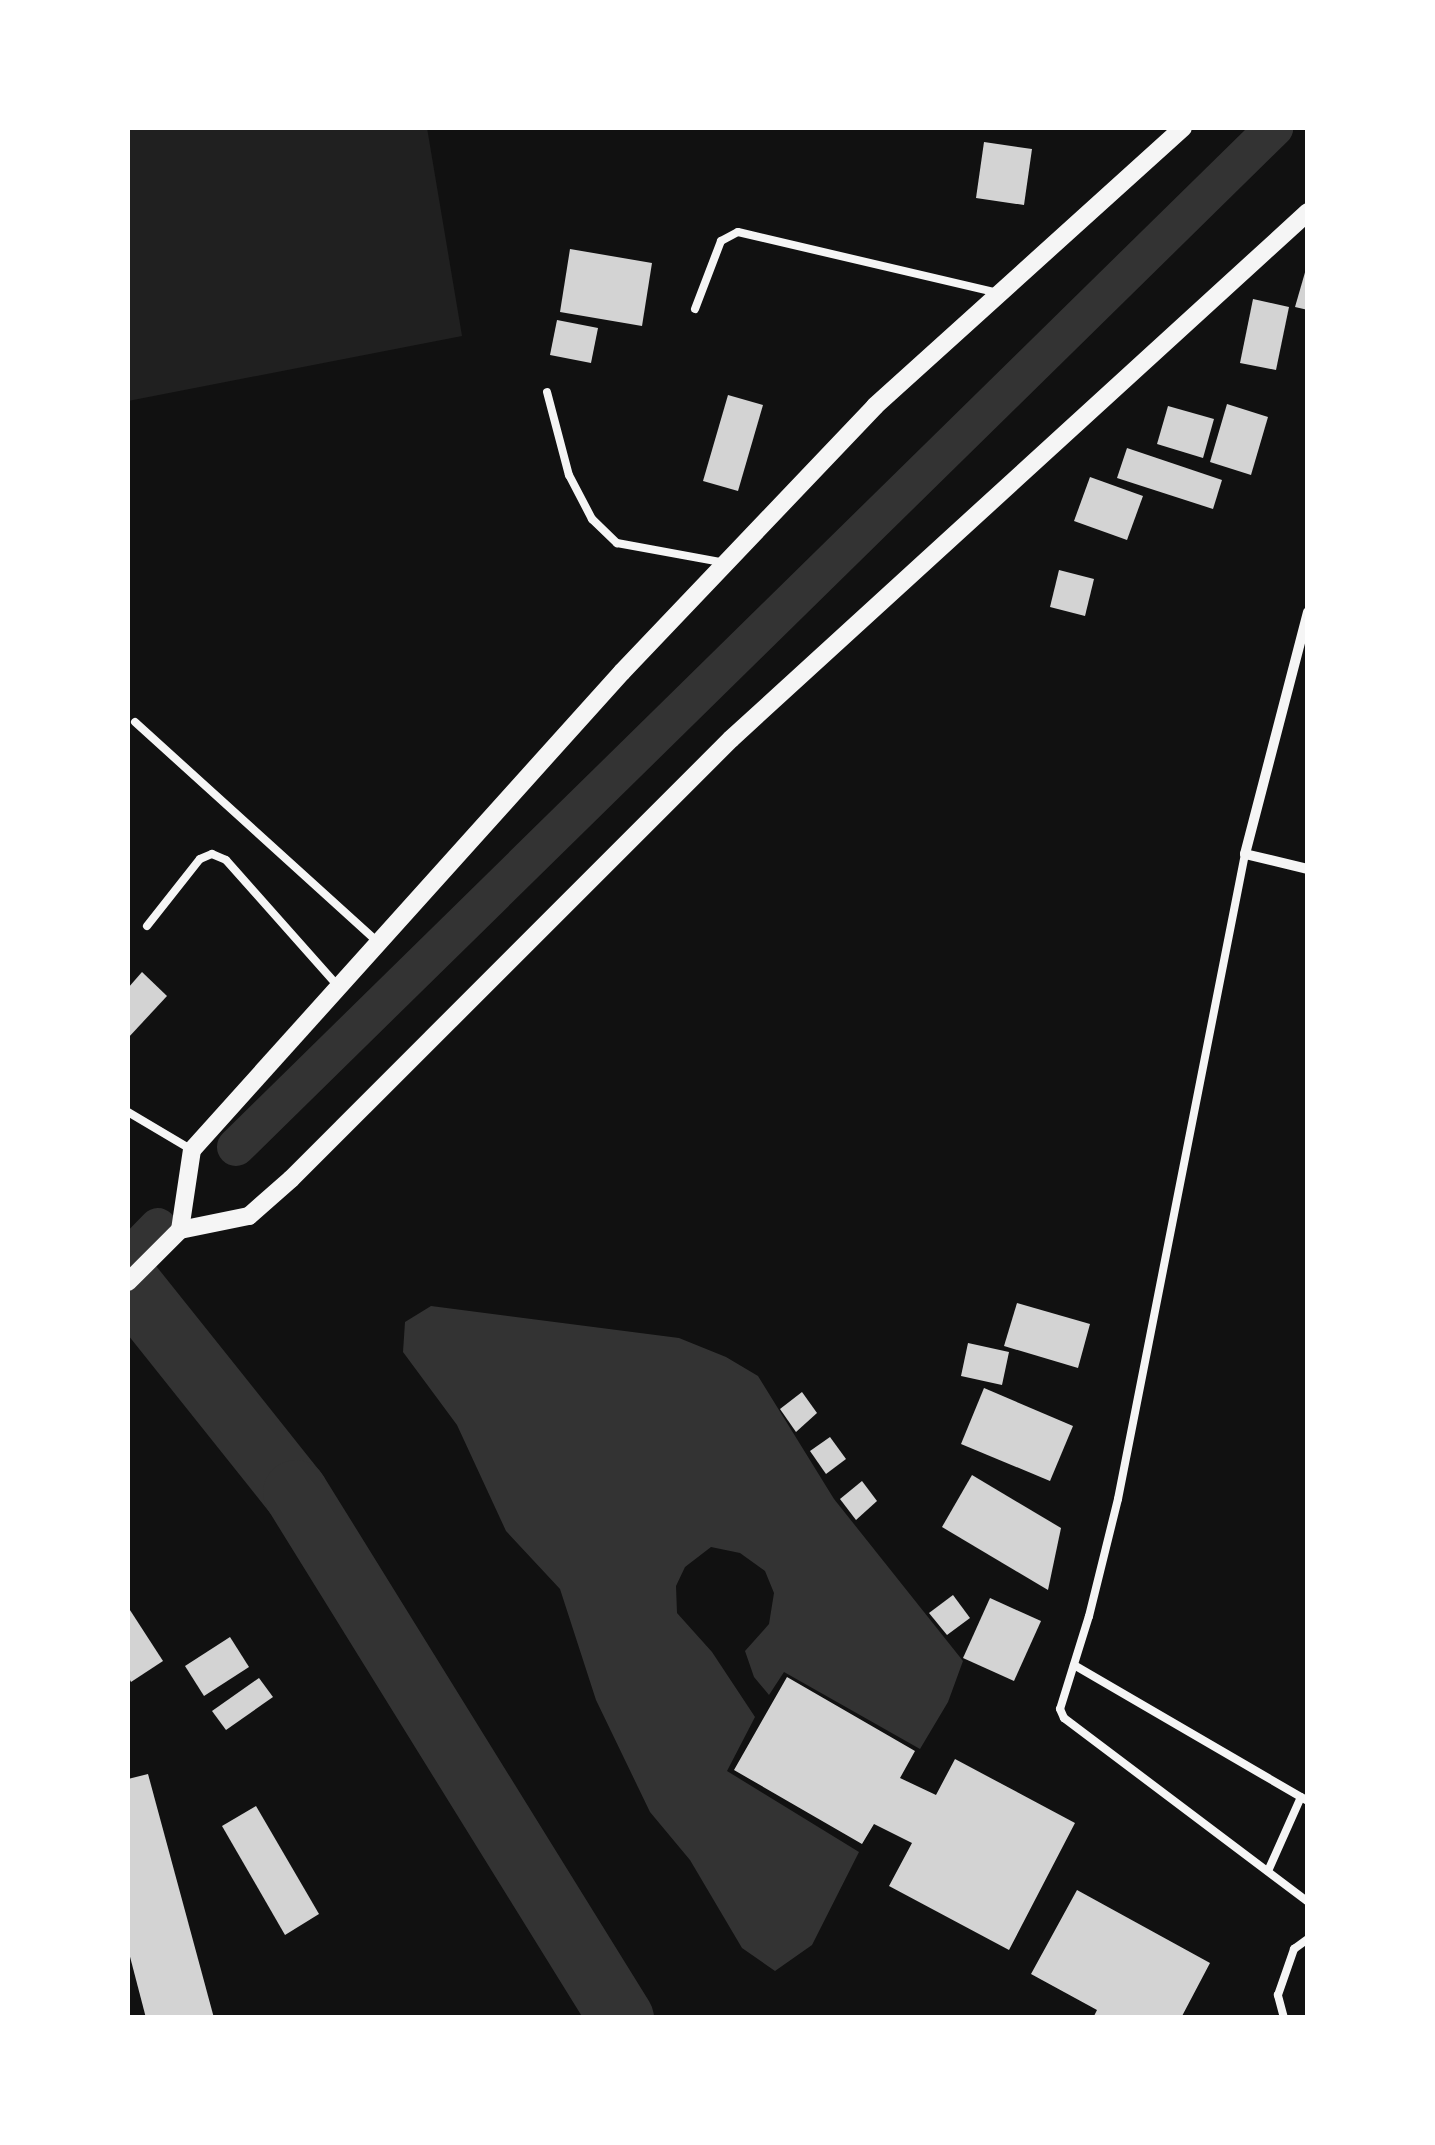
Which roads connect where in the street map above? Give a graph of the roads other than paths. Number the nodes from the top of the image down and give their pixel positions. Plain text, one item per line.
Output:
1 (1183, 128) edge
2 (1308, 212) edge
3 (1003, 294) junction
4 (695, 309) dead end
5 (547, 392) dead end
6 (728, 564) junction
7 (1308, 612) edge
8 (135, 722) dead end
9 (1245, 854) junction
10 (1308, 869) edge
11 (147, 926) dead end
12 (378, 942) junction
13 (338, 986) junction
14 (128, 1112) edge
15 (192, 1150) junction
16 (180, 1230) junction
17 (128, 1282) edge
18 (1074, 1666) junction
19 (1304, 1799) edge
20 (1268, 1871) junction
21 (1308, 1902) edge
22 (1308, 1939) edge
23 (1284, 2018) edge

1 - 3 street
2 - 16 street
3 - 4 lane
3 - 6 street
5 - 6 lane
6 - 12 street
7 - 9 street
8 - 12 lane
9 - 10 street
9 - 18 lane
11 - 13 lane
12 - 13 street
13 - 15 street
14 - 15 lane
15 - 16 street
16 - 17 street
18 - 19 lane
18 - 20 lane
19 - 20 lane
20 - 21 lane
22 - 23 lane

